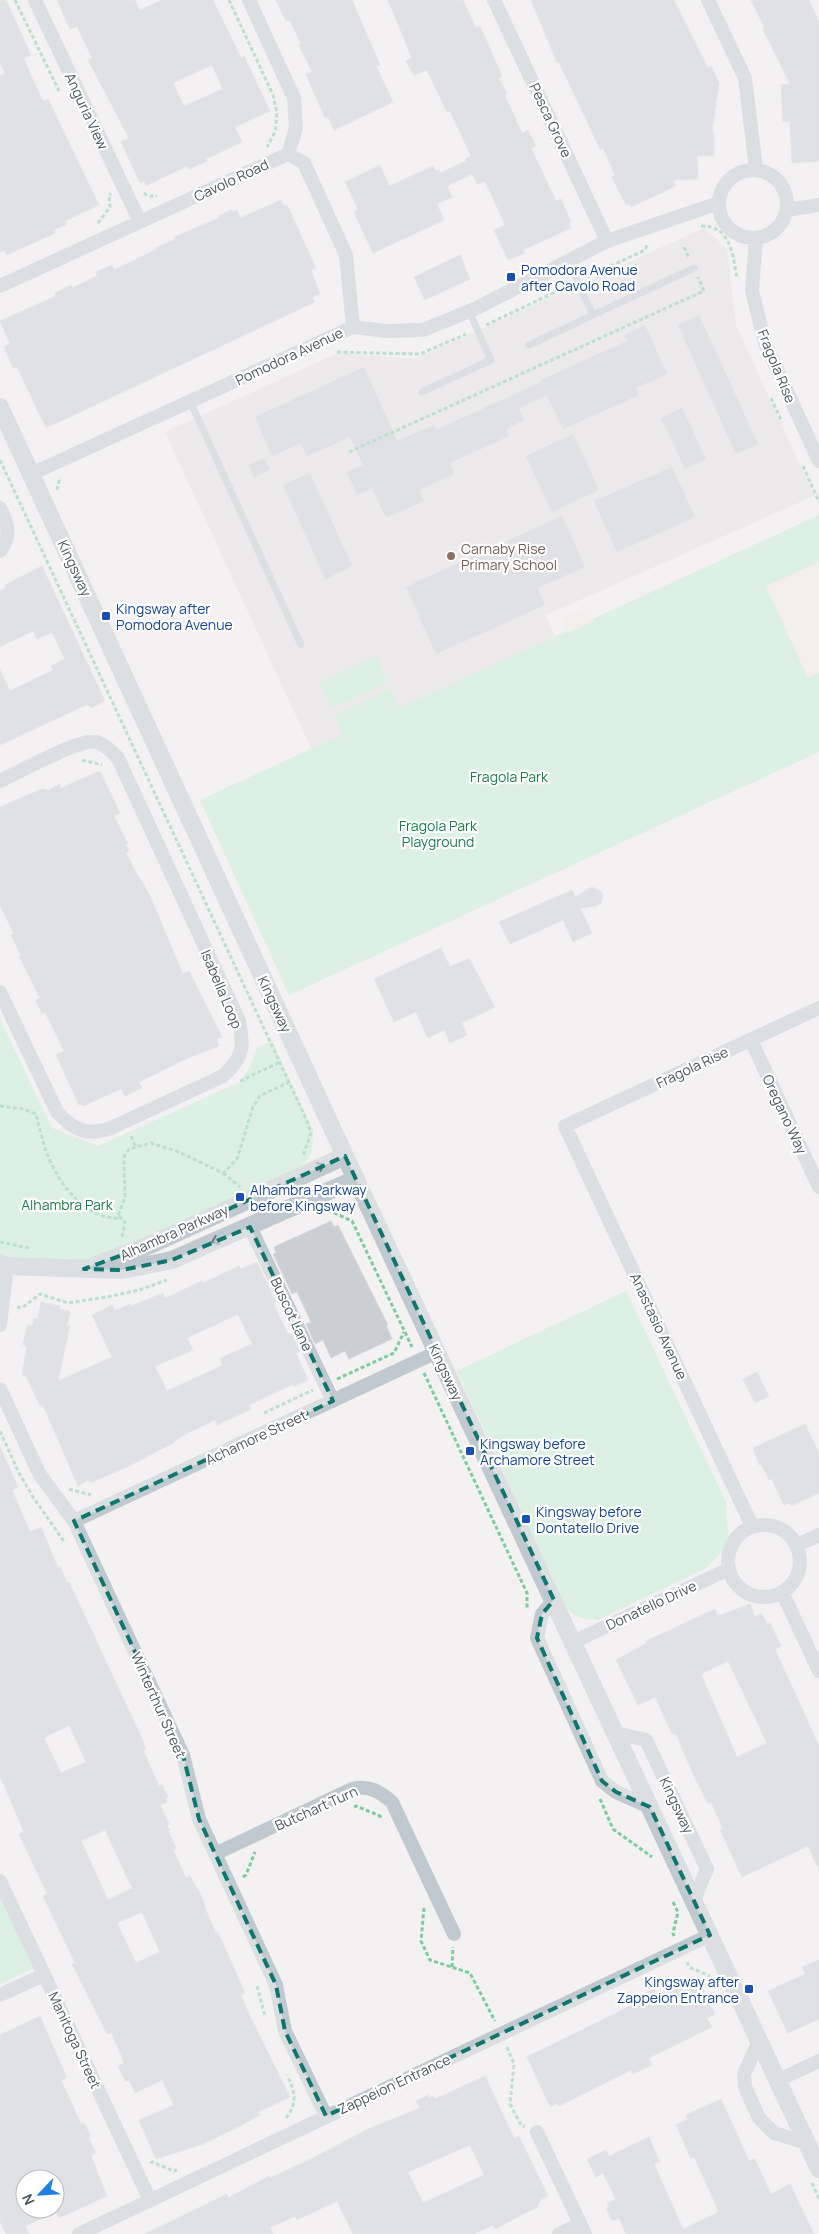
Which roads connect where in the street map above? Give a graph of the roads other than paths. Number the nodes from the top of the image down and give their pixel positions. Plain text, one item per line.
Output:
1 (35, 0) edge
2 (249, 0) edge
3 (494, 0) edge
4 (708, 0) edge
5 (288, 154) junction
6 (756, 169) junction
7 (719, 203) junction
8 (819, 205) edge
9 (787, 210) junction
10 (140, 222) junction
11 (756, 238) junction
12 (607, 241) junction
13 (568, 261) junction
14 (694, 268) road end
15 (0, 286) edge
16 (470, 310) junction
17 (593, 315) junction
18 (353, 327) junction
19 (529, 345) dead end
20 (422, 392) dead end
21 (190, 401) junction
22 (0, 407) edge
23 (817, 451) edge
24 (31, 474) junction
25 (0, 508) edge
26 (0, 552) edge
27 (301, 645) dead end
28 (0, 781) edge
29 (0, 992) edge
30 (819, 1008) edge
31 (751, 1040) junction
32 (565, 1126) joint
33 (345, 1156) junction
34 (356, 1180) junction
35 (819, 1187) edge
36 (250, 1227) junction
37 (4, 1265) edge
38 (84, 1269) junction
39 (0, 1325) edge
40 (437, 1352) junction
41 (0, 1389) edge
42 (333, 1401) junction
43 (74, 1521) junction
44 (752, 1526) junction
45 (819, 1535) edge
46 (797, 1545) junction
47 (729, 1569) junction
48 (782, 1592) junction
49 (554, 1600) junction
50 (573, 1642) junction
51 (819, 1671) edge
52 (616, 1733) junction
53 (650, 1807) junction
54 (215, 1854) junction
55 (0, 1881) edge
56 (694, 1900) junction
57 (454, 1934) dead end
58 (710, 1935) junction
59 (44, 1974) junction
60 (0, 1995) edge
61 (759, 2041) junction
62 (819, 2061) edge
63 (778, 2080) junction
64 (326, 2116) junction
65 (537, 2132) road end
66 (807, 2143) junction
67 (815, 2174) edge
68 (150, 2200) junction
69 (582, 2229) edge
70 (79, 2234) edge
71 (558, 2234) edge

1 - 10 street, Anguria View
2 - 5 street
3 - 12 street, Pesca Grove
4 - 6 street
5 - 10 street, Cavolo Road
5 - 18 street
6 - 7 street
6 - 9 street
7 - 11 street
7 - 12 street, Pomodora Avenue
8 - 9 street
9 - 11 street
10 - 15 street, Cavolo Road
11 - 23 street, Fragola Rise
12 - 13 street, Pomodora Avenue
13 - 16 street, Pomodora Avenue
13 - 17 lane
14 - 17 lane
16 - 18 street, Pomodora Avenue
16 - 20 lane
17 - 19 lane
18 - 21 street, Pomodora Avenue
21 - 24 street, Pomodora Avenue
21 - 27 lane
22 - 24 street, Kingsway
24 - 33 street, Kingsway
25 - 26 street
28 - 29 street, Isabella Loop
30 - 31 street, Fragola Rise
31 - 32 street, Fragola Rise
31 - 35 street, Oregano Way
32 - 44 street, Anastasio Avenue
33 - 34 street, Kingsway
38 -> 33 street, Alhambra Parkway
34 - 36 street, Alhambra Parkway
34 - 40 street, Kingsway
36 -> 38 street, Alhambra Parkway
36 - 42 street, Buscot Lane
37 - 38 street, Alhambra Parkway
37 - 39 street
40 - 42 street, Achamore Street
40 - 49 street, Kingsway
41 - 43 street, Winterthur Street
42 - 43 street, Achamore Street
43 - 54 street, Winterthur Street
44 - 46 street
44 - 47 street
45 - 46 street
46 - 48 street
47 - 48 street
47 - 50 street, Donatello Drive
48 - 51 street
49 - 50 street, Kingsway
49 - 53 street, Kingsway
50 - 52 street, Kingsway
52 - 53 street, Kingsway
52 - 56 street, Kingsway
53 - 56 street, Kingsway
54 - 57 street, Butchart Turn
54 - 64 street, Winterthur Street
55 - 59 street, Manitoga Street
56 - 58 street, Kingsway
58 - 61 street, Kingsway
58 - 64 street, Zappeion Entrance
59 - 60 street
59 - 68 street, Manitoga Street
61 - 63 street, Kingsway
61 - 66 street
62 - 63 street
63 - 66 street, Kingsway
64 - 68 street, Zappeion Entrance
65 - 69 street
66 - 67 street, Kingsway
68 - 70 street, Zappeion Entrance
69 - 71 street

